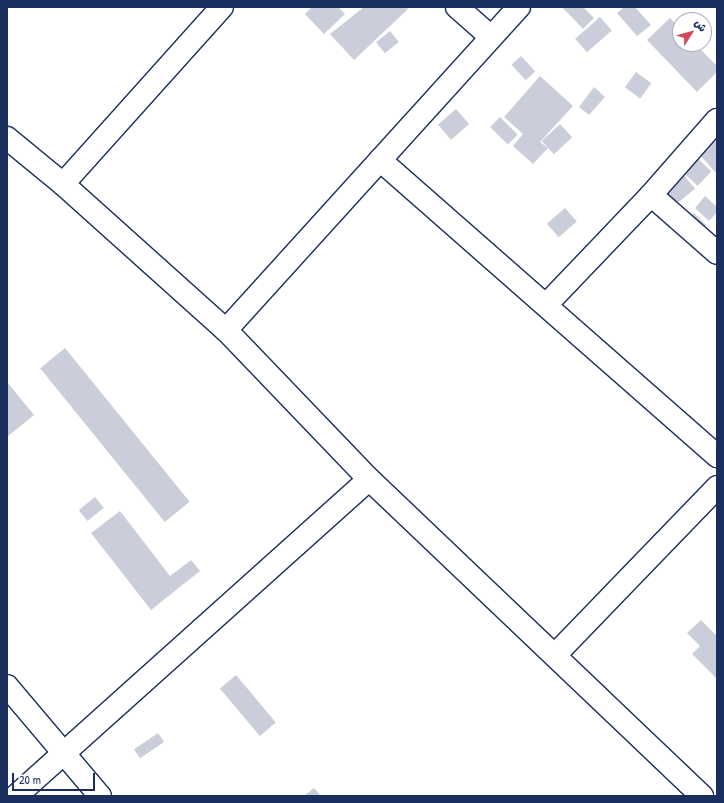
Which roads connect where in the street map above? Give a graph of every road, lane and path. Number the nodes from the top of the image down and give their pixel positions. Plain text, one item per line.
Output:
1 (222, 7) edge
2 (457, 7) edge
3 (519, 7) edge
4 (491, 37) junction
5 (717, 120) edge
6 (7, 138) edge
7 (380, 160) junction
8 (62, 184) junction
9 (651, 195) junction
10 (717, 253) edge
11 (546, 305) junction
12 (226, 330) junction
13 (717, 456) edge
14 (370, 479) junction
15 (717, 487) edge
16 (556, 654) junction
17 (7, 686) edge
18 (66, 753) junction
19 (16, 796) edge
20 (100, 796) edge
21 (702, 796) edge

1 - 8 street
2 - 4 street
3 - 4 street
4 - 7 street
5 - 9 street
6 - 8 street
7 - 11 street
7 - 12 street
8 - 12 street
9 - 10 street
9 - 11 street
11 - 13 street
12 - 14 street
14 - 16 street
14 - 18 street
15 - 16 street
16 - 21 street
17 - 18 street
18 - 19 street
18 - 20 street

